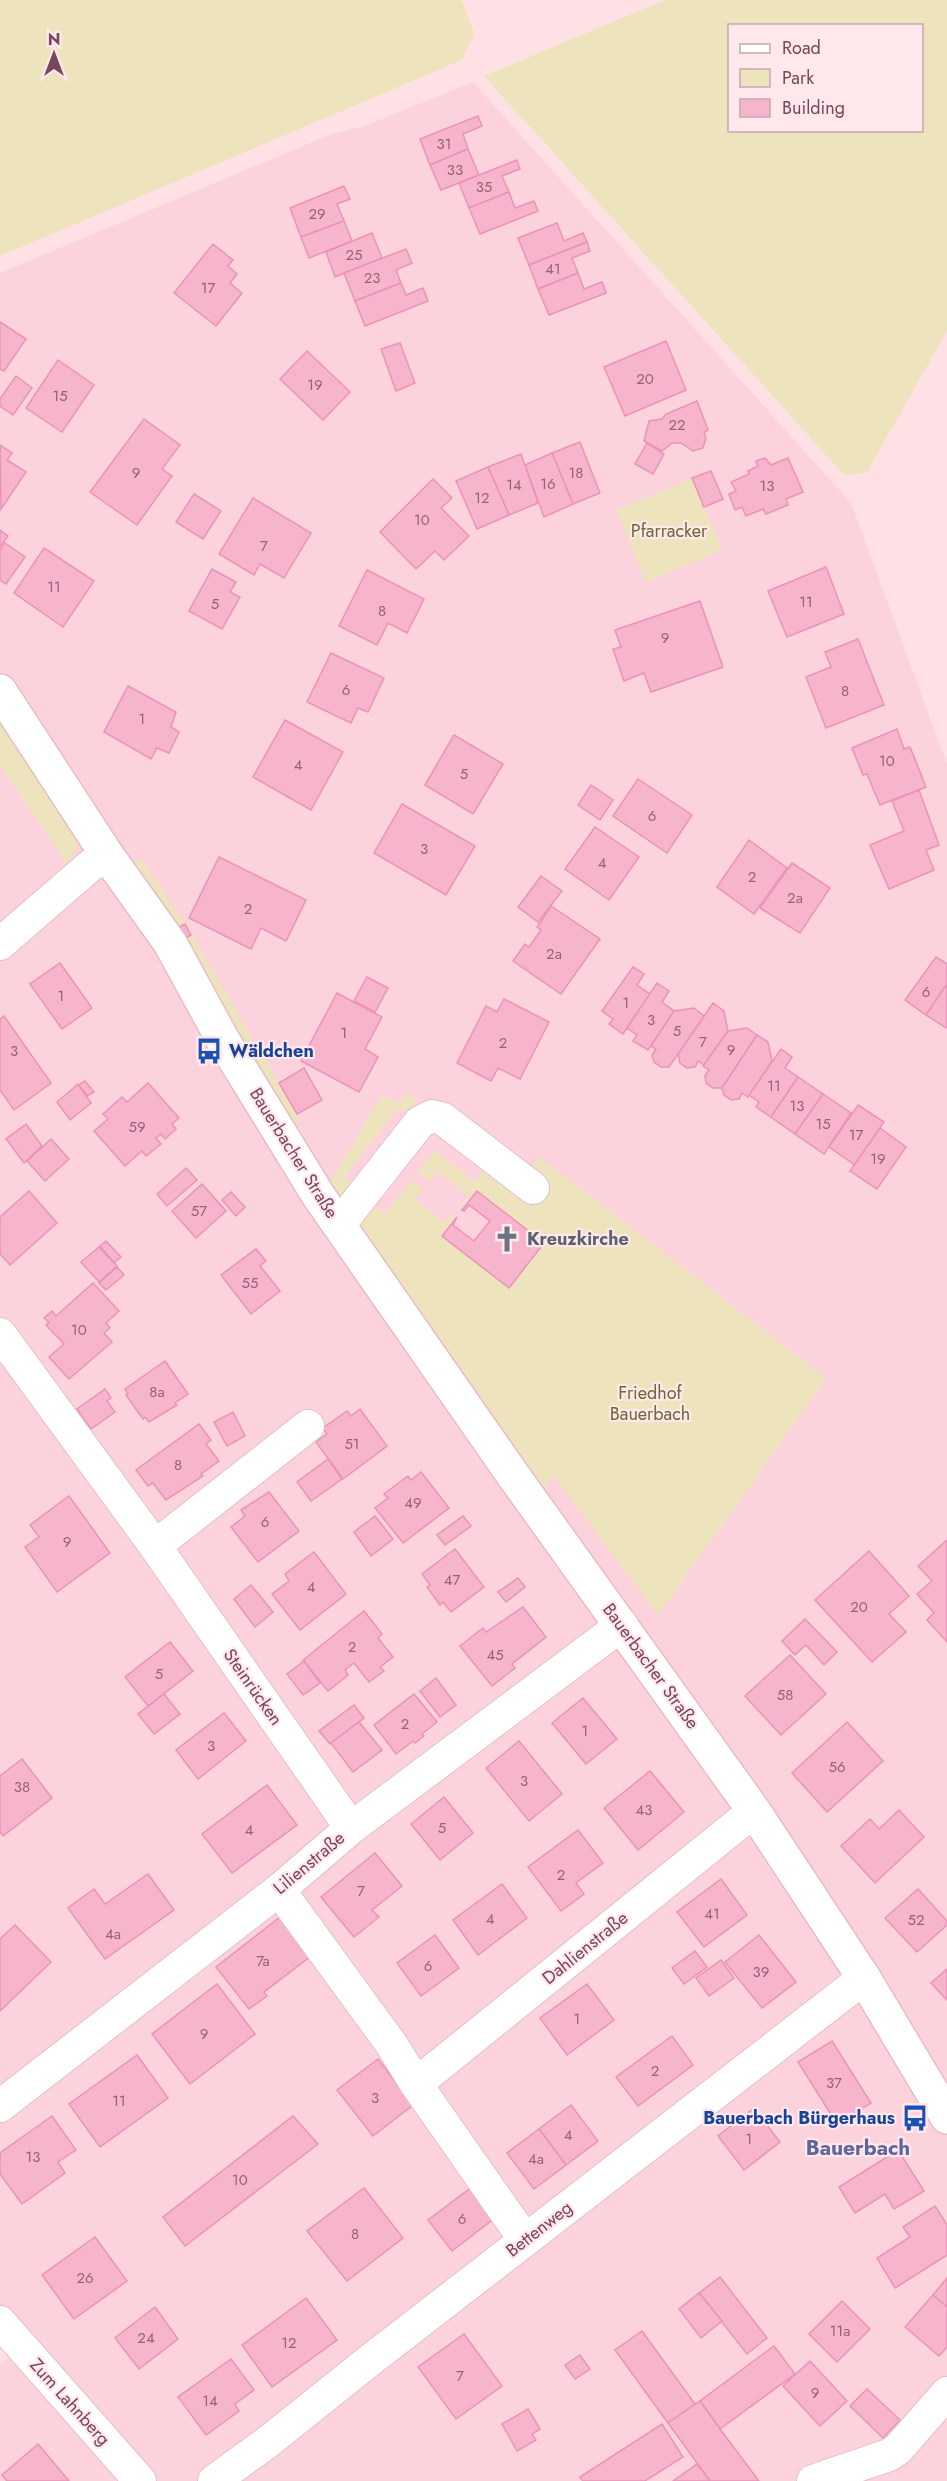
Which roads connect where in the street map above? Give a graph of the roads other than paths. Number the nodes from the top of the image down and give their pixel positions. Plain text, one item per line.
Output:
1 (0, 692) edge
2 (109, 856) junction
3 (0, 944) edge
4 (533, 1188) dead end
5 (339, 1225) junction
6 (0, 1334) edge
7 (308, 1426) dead end
8 (155, 1546) junction
9 (622, 1625) junction
10 (754, 1812) junction
11 (351, 1828) junction
12 (279, 1890) junction
13 (864, 1978) junction
14 (416, 2084) junction
15 (0, 2106) edge
16 (947, 2117) edge
17 (525, 2240) junction
18 (0, 2322) edge
19 (947, 2393) edge
20 (140, 2481) edge
21 (214, 2481) edge
22 (813, 2481) edge

1 - 2 street
2 - 3 street
2 - 5 street, Bauerbacher Straße
4 - 5 street, Bauerbacher Straße
5 - 9 street, Bauerbacher Straße
6 - 8 street, Steinrücken
7 - 8 street
8 - 11 street, Steinrücken
9 - 10 street, Bauerbacher Straße
9 - 11 street, Lilienstraße
10 - 13 street, Bauerbacher Straße
10 - 14 street, Dahlienstraße
11 - 12 street, Lilienstraße
12 - 14 street
12 - 15 street, Lilienstraße
13 - 16 street, Bauerbacher Straße
13 - 17 street, Bettenweg
14 - 17 street
17 - 21 street, Bettenweg
18 - 20 street, Zum Lahnberg
19 - 22 street

